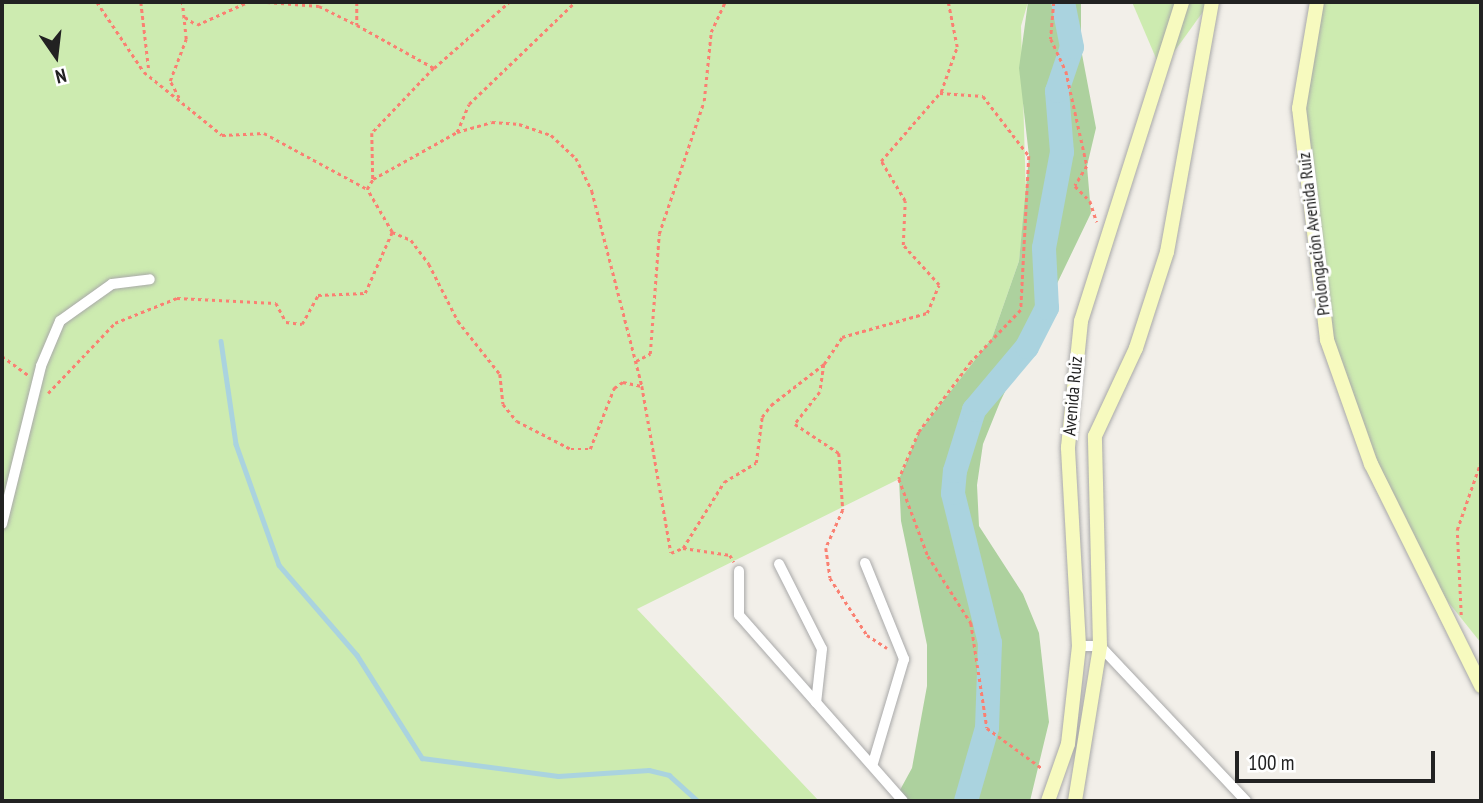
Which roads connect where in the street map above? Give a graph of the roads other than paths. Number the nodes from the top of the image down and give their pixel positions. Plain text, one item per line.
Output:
1 (1182, 2) edge
2 (1212, 2) edge
3 (1317, 2) edge
4 (150, 279) dead end
5 (2, 524) edge
6 (865, 563) dead end
7 (779, 564) dead end
8 (739, 571) road end
9 (1079, 646) junction
10 (1100, 646) junction
11 (1481, 686) edge
12 (816, 703) junction
13 (873, 763) junction
14 (903, 801) edge
15 (1048, 801) edge
16 (1076, 801) edge
17 (1246, 801) edge

1 - 9 street, Avenida Ruiz
2 - 10 street, Avenida Ruiz
3 - 11 street, Prolongación Avenida Ruiz
4 - 5 street
6 - 13 street
7 - 12 street
8 - 12 street
9 - 10 street
9 - 15 street, Avenida Ruiz
10 - 16 street, Avenida Ruiz
10 - 17 street
12 - 13 street
13 - 14 street

